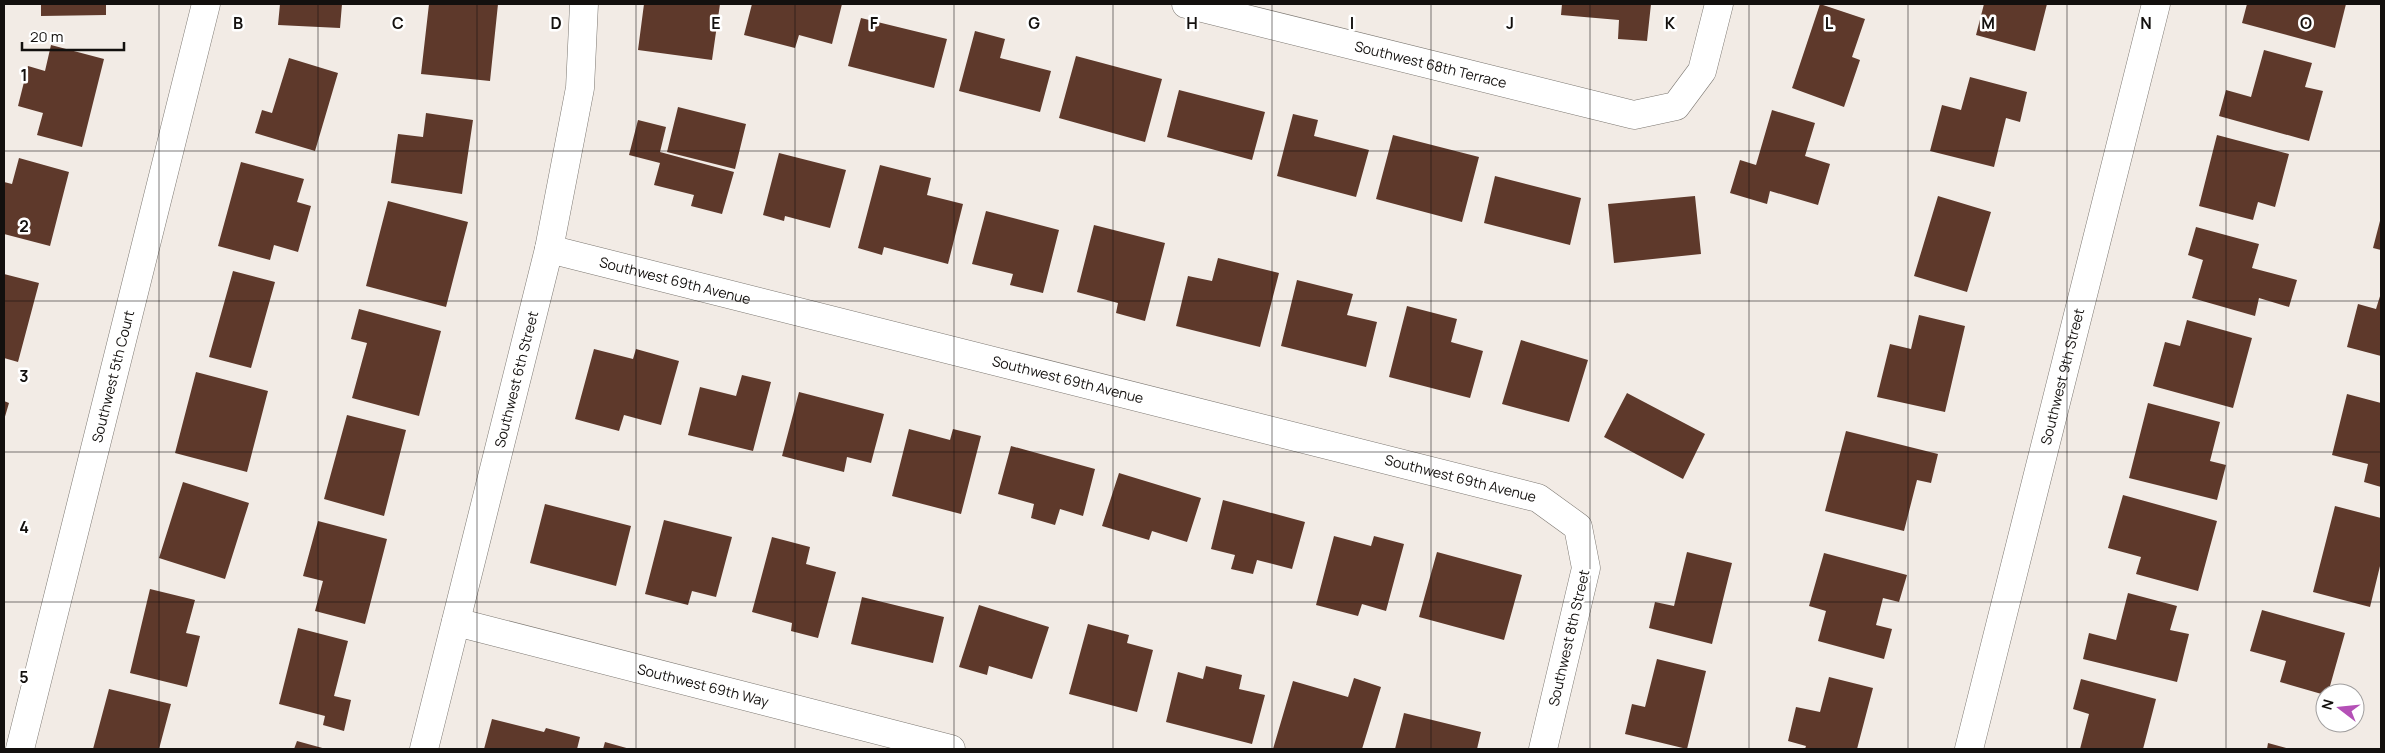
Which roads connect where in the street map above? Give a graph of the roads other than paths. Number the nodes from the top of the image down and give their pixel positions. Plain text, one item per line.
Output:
1 (206, 4) edge
2 (584, 4) edge
3 (1186, 4) edge
4 (1719, 4) edge
5 (2156, 4) edge
6 (549, 249) junction
7 (1578, 527) joint
8 (456, 622) junction
9 (20, 749) edge
10 (424, 749) edge
11 (951, 749) edge
12 (1543, 749) edge
13 (1970, 749) edge

1 - 9 street, Southwest 5th Court
2 - 6 street, Southwest 6th Street
3 - 4 street, Southwest 68th Terrace
5 - 13 street, Southwest 9th Street
6 - 7 street, Southwest 69th Avenue
6 - 8 street, Southwest 6th Street
7 - 12 street, Southwest 8th Street
8 - 10 street, Southwest 6th Street
8 - 11 street, Southwest 69th Way

